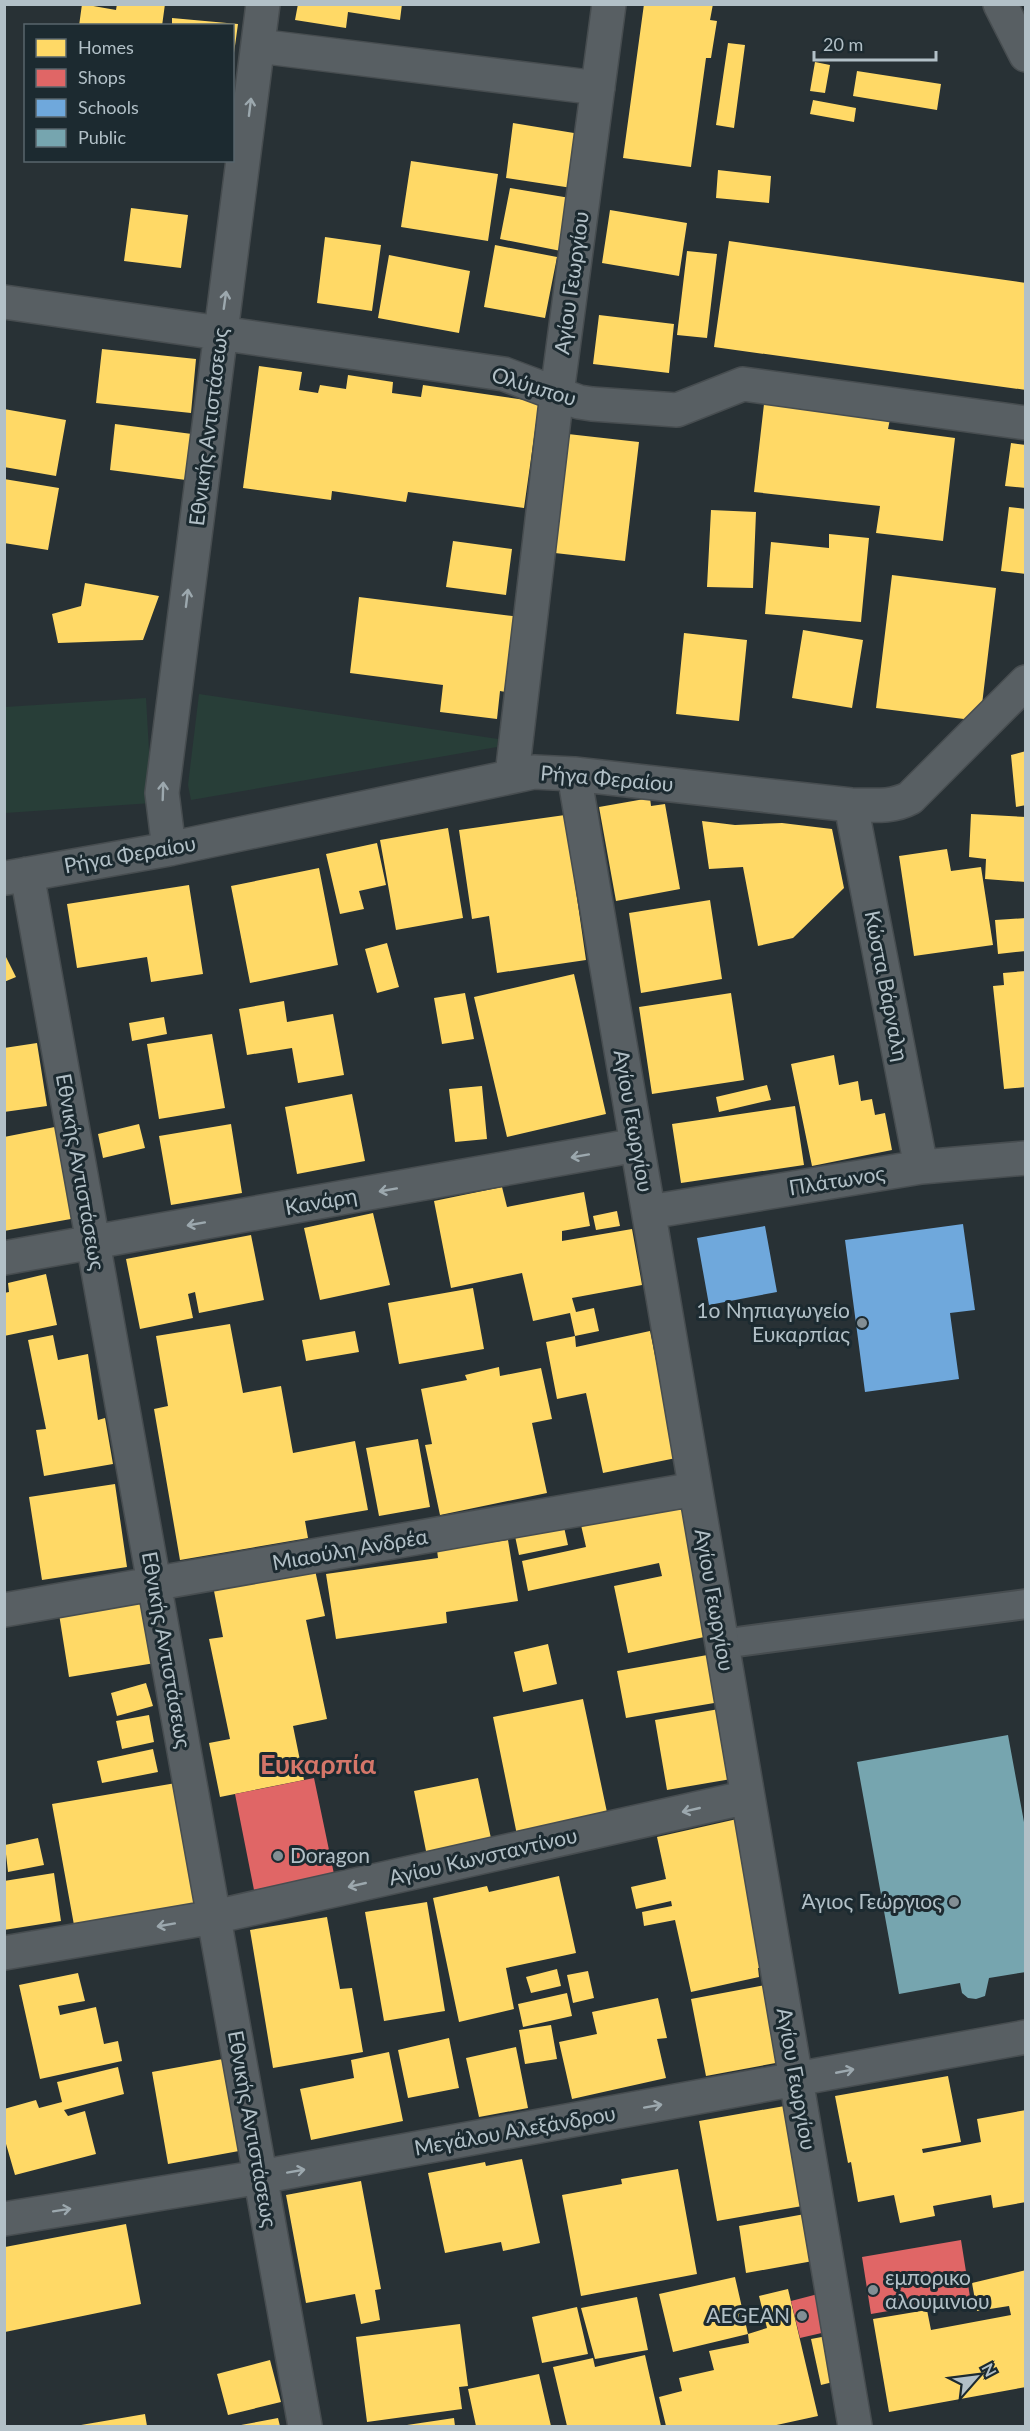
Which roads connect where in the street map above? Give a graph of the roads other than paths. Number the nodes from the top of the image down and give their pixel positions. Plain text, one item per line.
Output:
1 (263, 4) edge
2 (609, 4) edge
3 (1000, 4) edge
4 (258, 46) junction
5 (1026, 55) edge
6 (598, 88) junction
7 (4, 302) edge
8 (221, 334) junction
9 (557, 393) junction
10 (1026, 423) edge
11 (1026, 682) edge
12 (574, 774) junction
13 (512, 775) junction
14 (851, 804) junction
15 (169, 849) junction
16 (16, 876) edge
17 (638, 1145) junction
18 (1026, 1158) edge
19 (921, 1167) junction
20 (649, 1212) junction
21 (93, 1243) junction
22 (4, 1258) edge
23 (695, 1490) junction
24 (154, 1584) junction
25 (1026, 1604) edge
26 (4, 1610) edge
27 (722, 1644) junction
28 (748, 1797) junction
29 (214, 1917) junction
30 (4, 1953) edge
31 (1026, 2037) edge
32 (796, 2080) junction
33 (260, 2177) junction
34 (4, 2219) edge
35 (305, 2427) edge
36 (855, 2427) edge

1 - 4 street, Εθνικής Αντιστάσεως
2 - 6 street, Αγίου Γεωργίου
3 - 5 street
4 - 6 street
8 -> 4 street, Εθνικής Αντιστάσεως
6 - 9 street, Αγίου Γεωργίου
7 - 8 street, Ολύμπου
8 - 9 street, Ολύμπου
15 -> 8 street, Εθνικής Αντιστάσεως
9 - 10 street, Ολύμπου
9 - 13 street, Αγίου Γεωργίου
11 - 14 street, Ρήγα Φεραίου
12 - 13 street, Ρήγα Φεραίου
12 - 14 street, Ρήγα Φεραίου
12 - 17 street, Αγίου Γεωργίου
13 - 15 street, Ρήγα Φεραίου
14 - 19 street, Κώστα Βάρναλη
15 - 16 street, Ρήγα Φεραίου
16 - 21 street, Εθνικής Αντιστάσεως
17 - 20 street, Αγίου Γεωργίου
17 -> 21 street, Κανάρη
18 - 19 street, Πλάτωνος
19 - 20 street, Πλάτωνος
20 - 23 street, Αγίου Γεωργίου
21 - 22 street, Κανάρη
21 - 24 street, Εθνικής Αντιστάσεως
23 - 24 street, Μιαούλη Ανδρέα
23 - 27 street, Αγίου Γεωργίου
24 - 26 street, Μιαούλη Ανδρέα
24 - 29 street, Εθνικής Αντιστάσεως
25 - 27 street
27 - 28 street, Αγίου Γεωργίου
28 -> 29 street, Αγίου Κωνσταντίνου
28 - 32 street, Αγίου Γεωργίου
29 -> 30 street, Αγίου Κωνσταντίνου
29 - 33 street, Εθνικής Αντιστάσεως
32 -> 31 street, Μεγάλου Αλεξάνδρου
33 -> 32 street, Μεγάλου Αλεξάνδρου
32 - 36 street, Αγίου Γεωργίου
34 -> 33 street, Μεγάλου Αλεξάνδρου
33 - 35 street, Εθνικής Αντιστάσεως

